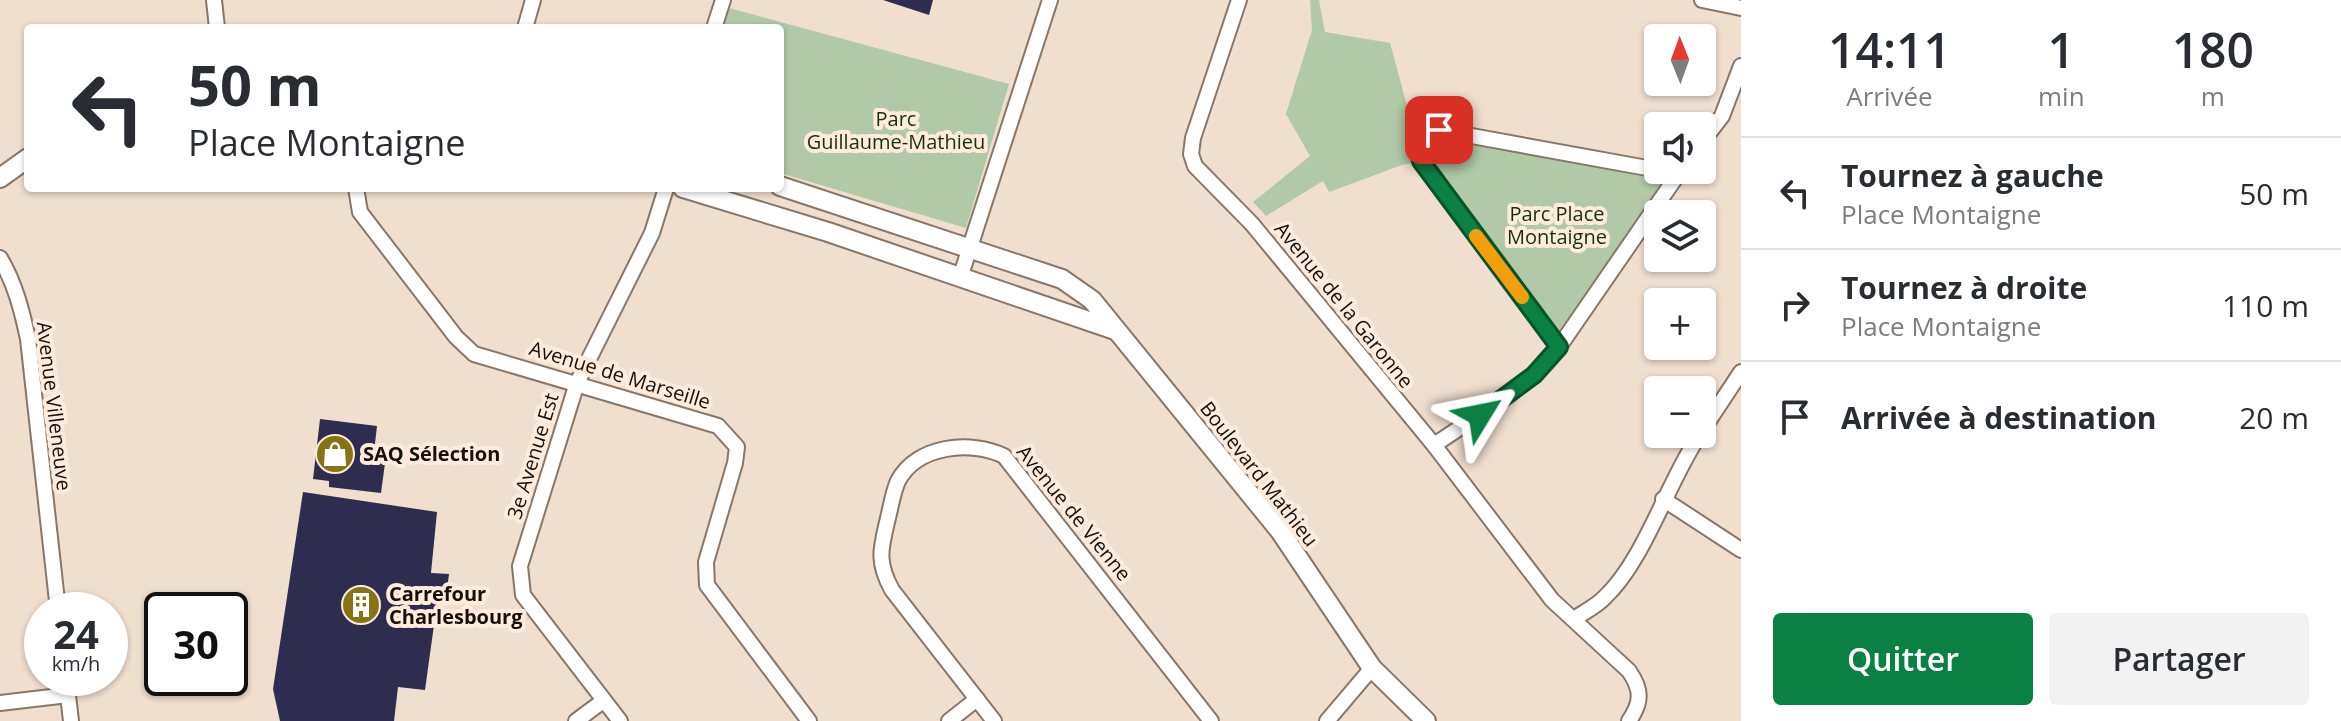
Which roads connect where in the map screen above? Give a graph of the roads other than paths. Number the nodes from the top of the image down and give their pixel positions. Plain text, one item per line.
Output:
1 (214, 0) edge
2 (533, 0) edge
3 (723, 0) edge
4 (1050, 0) edge
5 (1239, 0) edge
6 (1702, 0) edge
7 (1741, 8) edge
8 (217, 24) edge
9 (526, 24) edge
10 (715, 24) edge
11 (1741, 66) edge
12 (1716, 124) edge
13 (24, 161) edge
14 (1644, 167) edge
15 (0, 178) edge
16 (1672, 184) edge
17 (784, 187) edge
18 (357, 192) edge
19 (665, 192) edge
20 (696, 192) edge
21 (970, 247) junction
22 (0, 258) edge
23 (960, 278) junction
24 (1115, 330) junction
25 (1559, 347) junction
26 (1741, 372) edge
27 (577, 383) junction
28 (1716, 410) edge
29 (1434, 445) junction
30 (1690, 448) edge
31 (1663, 499) junction
32 (1741, 550) edge
33 (56, 592) edge
34 (1574, 619) junction
35 (1372, 668) junction
36 (60, 696) edge
37 (68, 696) edge
38 (977, 699) junction
39 (603, 701) junction
40 (0, 703) edge
41 (71, 721) edge
42 (576, 721) edge
43 (620, 721) edge
44 (809, 721) edge
45 (949, 721) edge
46 (994, 721) edge
47 (1211, 721) edge
48 (1327, 721) edge
49 (1426, 721) edge
50 (1629, 721) edge

1 - 8 street
2 - 9 street
3 - 10 street
4 - 21 street
5 - 29 street, Avenue de la Garonne
6 - 7 street
11 - 12 street
13 - 15 street
14 - 25 street
16 - 25 street
17 - 21 street, Boulevard Mathieu
18 - 27 street, Avenue de Marseille
19 - 27 street, 3e Avenue Est
20 - 23 street
21 - 23 street
21 - 24 street, Boulevard Mathieu
22 - 33 street, Avenue Villeneuve
23 - 24 street
24 - 35 street, Boulevard Mathieu
25 - 29 street
26 - 28 street
27 - 39 street, 3e Avenue Est
27 - 44 street, Avenue de Marseille
29 - 34 street, Avenue de la Garonne
30 - 31 street
31 - 32 street
31 - 34 street
34 - 50 street, Avenue de la Garonne
35 - 48 street
35 - 49 street, Boulevard Mathieu
36 - 40 street
37 - 41 street
38 - 45 street
38 - 46 street, Avenue de Vienne
38 - 47 street, Avenue de Vienne
39 - 42 street
39 - 43 street, 3e Avenue Est

